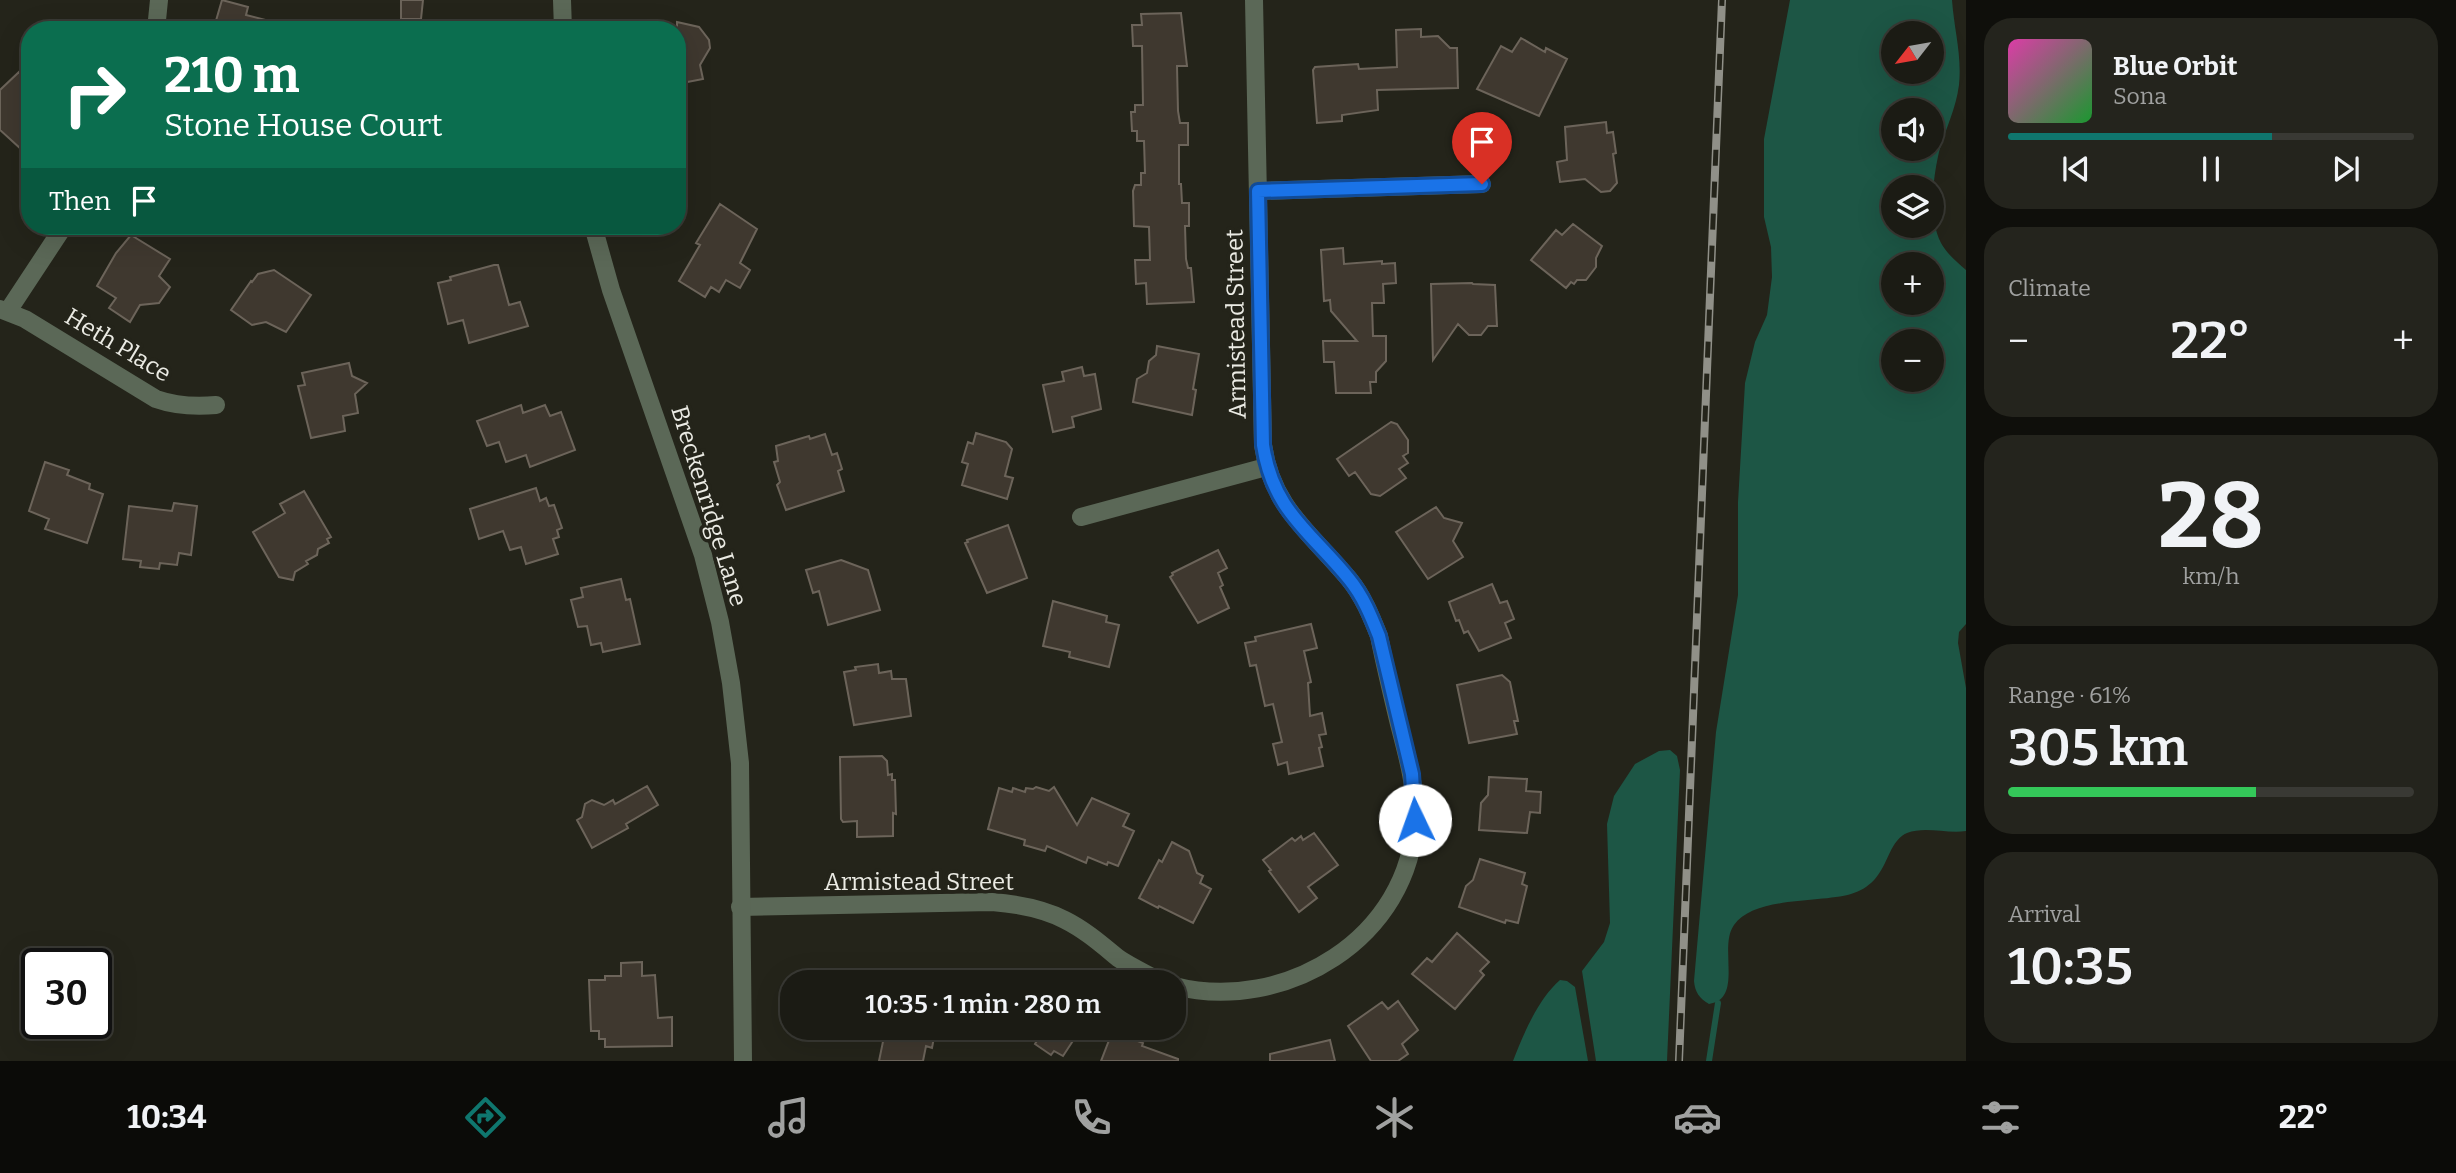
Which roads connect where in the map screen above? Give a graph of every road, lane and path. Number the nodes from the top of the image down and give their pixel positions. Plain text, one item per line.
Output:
1 (159, 0) edge
2 (562, 0) edge
3 (1254, 0) edge
4 (157, 21) edge
5 (563, 21) edge
6 (1482, 184) dead end
7 (1258, 191) junction
8 (58, 235) edge
9 (596, 235) edge
10 (4, 310) edge
11 (216, 405) dead end
12 (1266, 467) junction
13 (1081, 517) dead end
14 (740, 907) junction
15 (1140, 970) edge
16 (1186, 988) edge
17 (743, 1061) edge

1 - 4 street
2 - 5 street
3 - 7 street, Armistead Street
6 - 7 street
7 - 12 street, Armistead Street
8 - 10 street
9 - 14 street, Breckenridge Lane
10 - 11 street, Heth Place
12 - 13 street
12 - 16 street, Armistead Street
14 - 15 street, Armistead Street
14 - 17 street, Breckenridge Lane

